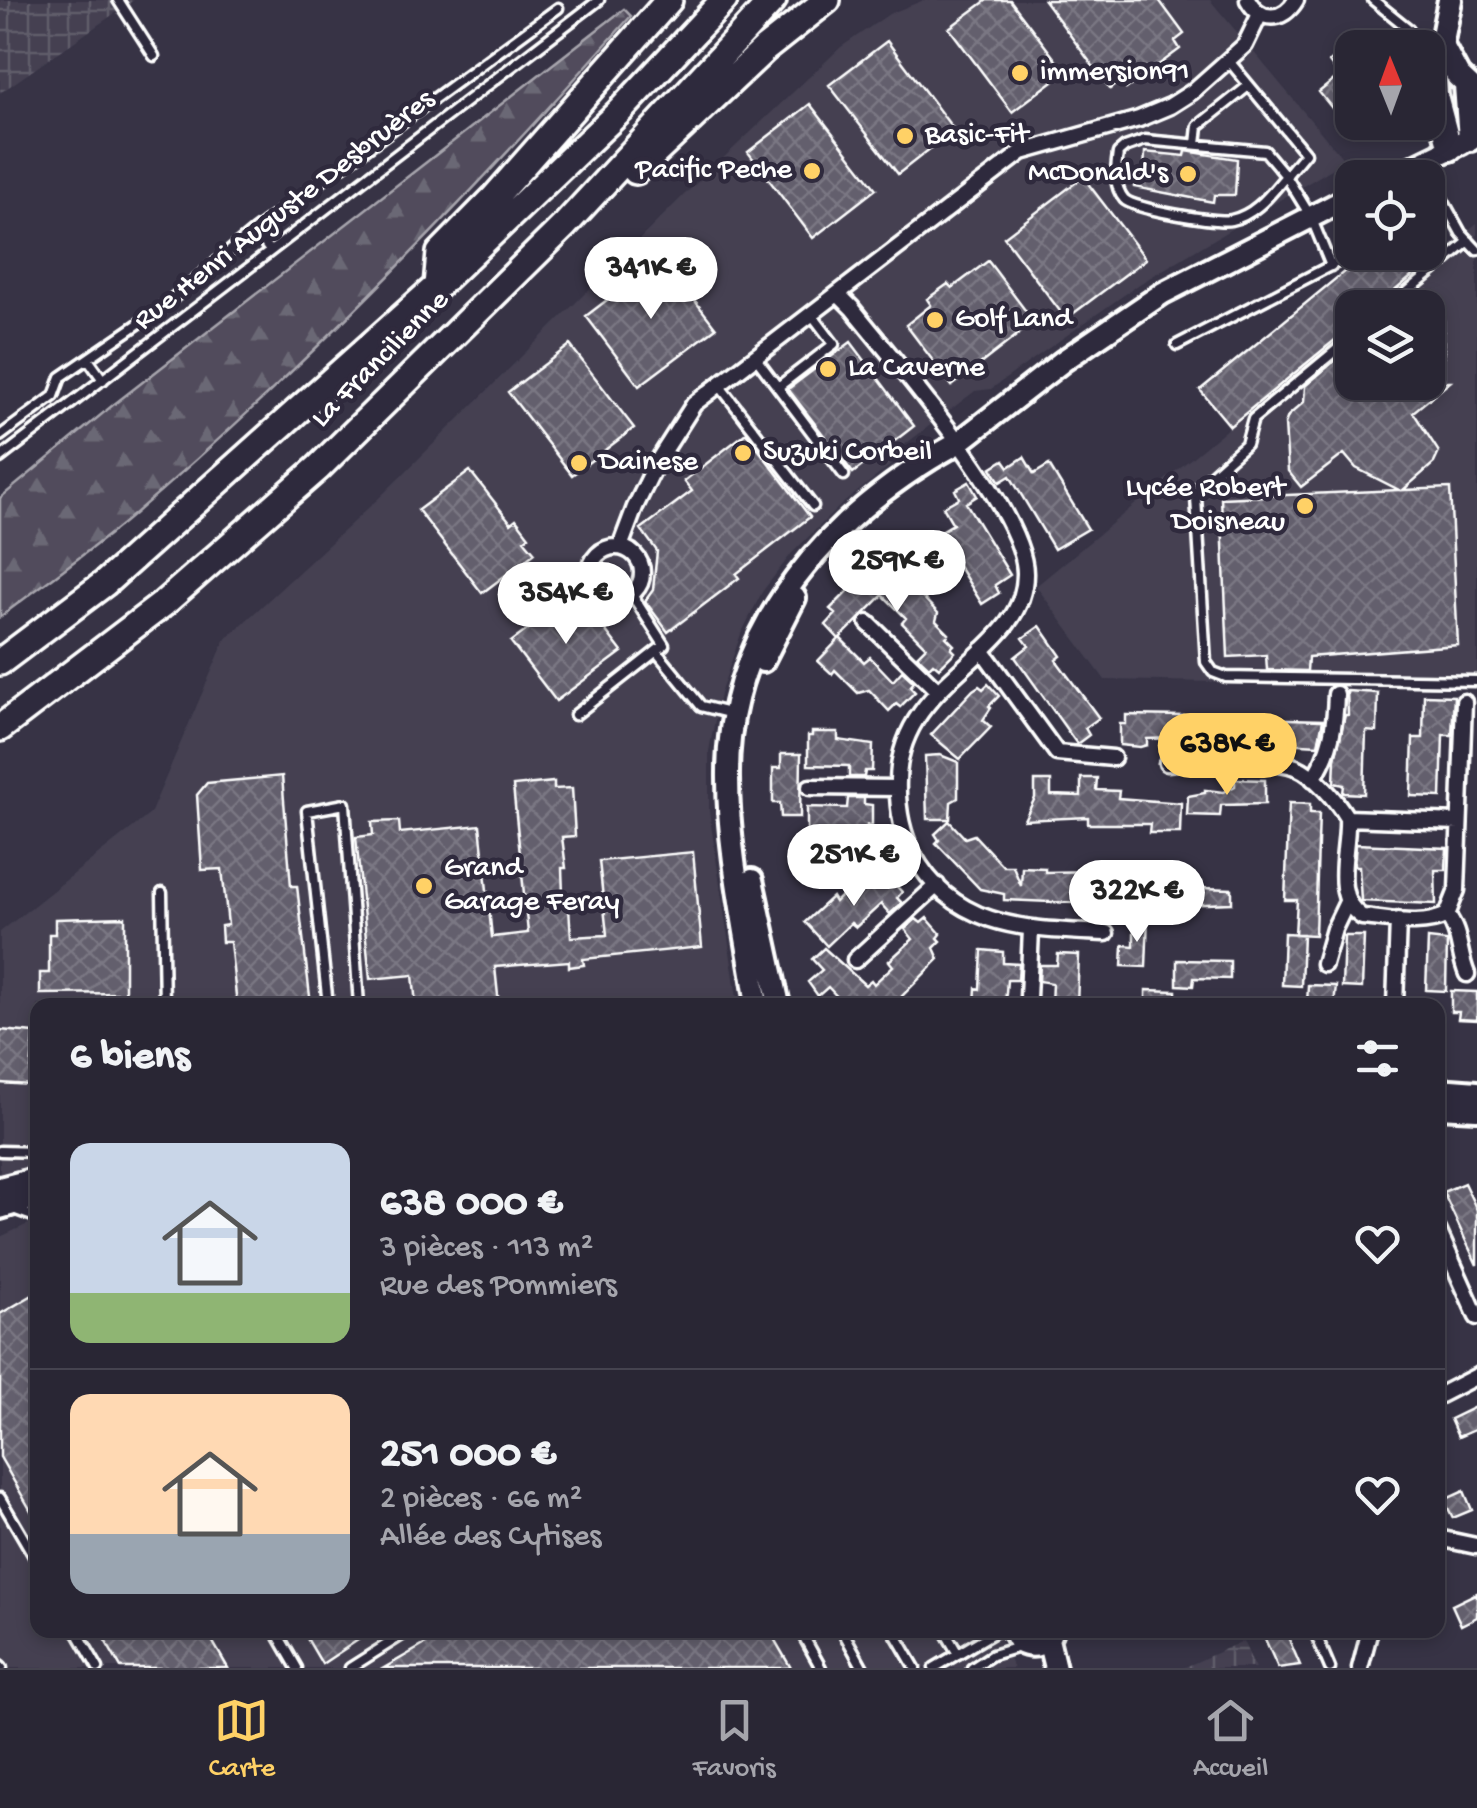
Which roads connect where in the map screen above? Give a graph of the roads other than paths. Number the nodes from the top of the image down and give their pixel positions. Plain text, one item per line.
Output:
1 (118, 0) edge
2 (598, 0) edge
3 (669, 0) edge
4 (724, 0) edge
5 (773, 0) edge
6 (827, 0) edge
7 (1248, 0) edge
8 (1296, 0) edge
9 (1373, 0) edge
10 (1450, 0) edge
11 (558, 8) dead end
12 (1260, 14) junction
13 (1409, 30) dead end
14 (1444, 30) edge
15 (1445, 50) edge
16 (154, 56) dead end
17 (1229, 61) junction
18 (1247, 87) junction
19 (1471, 89) edge
20 (1445, 110) edge
21 (1466, 142) edge
22 (1196, 144) junction
23 (1426, 160) edge
24 (1286, 176) junction
25 (1445, 201) edge
26 (1335, 204) edge
27 (1310, 217) junction
28 (255, 230) junction
29 (1469, 241) junction
30 (1477, 250) edge
31 (270, 251) junction
32 (1335, 264) edge
33 (1332, 266) junction
34 (436, 286) junction
35 (502, 287) junction
36 (1410, 290) edge
37 (838, 294) junction
38 (812, 315) junction
39 (1176, 345) dead end
40 (1335, 351) edge
41 (755, 357) junction
42 (88, 358) junction
43 (102, 380) junction
44 (719, 385) junction
45 (778, 386) junction
46 (0, 436) edge
47 (958, 443) junction
48 (0, 458) edge
49 (844, 474) dead end
50 (813, 506) dead end
51 (620, 547) junction
52 (632, 595) junction
53 (868, 623) dead end
54 (982, 650) junction
55 (656, 651) junction
56 (0, 662) edge
57 (1477, 681) edge
58 (937, 690) junction
59 (1336, 694) dead end
60 (1464, 702) dead end
61 (733, 714) junction
62 (575, 715) dead end
63 (0, 728) edge
64 (1470, 757) edge
65 (1113, 758) dead end
66 (1167, 763) dead end
67 (1313, 779) junction
68 (810, 787) dead end
69 (898, 788) junction
70 (1347, 818) junction
71 (1459, 822) junction
72 (936, 885) junction
73 (162, 894) dead end
74 (1347, 902) junction
75 (1447, 915) junction
76 (1398, 920) junction
77 (1031, 929) junction
78 (1106, 932) dead end
79 (856, 960) dead end
80 (1324, 964) dead end
81 (1467, 974) dead end
82 (164, 998) edge
83 (327, 998) edge
84 (358, 998) edge
85 (756, 998) edge
86 (778, 998) edge
87 (1028, 998) dead end
88 (1395, 998) edge
89 (1445, 1089) edge
90 (1477, 1092) edge
91 (1445, 1107) edge
92 (1477, 1109) edge
93 (0, 1151) edge
94 (30, 1152) edge
95 (30, 1183) edge
96 (30, 1198) edge
97 (1, 1200) edge
98 (30, 1214) edge
99 (1445, 1245) edge
100 (1477, 1316) edge
101 (1477, 1376) edge
102 (1445, 1392) edge
103 (0, 1498) edge
104 (1445, 1539) edge
105 (1476, 1546) edge
106 (30, 1549) edge
107 (81, 1638) edge
108 (280, 1638) edge
109 (397, 1638) edge
110 (804, 1638) edge
111 (846, 1638) edge
112 (898, 1638) edge
113 (949, 1638) edge
114 (985, 1638) edge
115 (1033, 1638) edge
116 (1317, 1638) edge
117 (1368, 1638) edge
118 (958, 1654) junction
119 (98, 1668) edge
120 (297, 1668) edge
121 (350, 1668) edge
122 (821, 1668) edge
123 (863, 1668) edge
124 (915, 1668) edge
125 (934, 1668) edge
126 (972, 1668) edge
127 (1042, 1668) edge
128 (1055, 1668) edge
129 (1330, 1668) edge
130 (1360, 1668) edge

1 - 16 lane
2 - 31 lane, Rue Henri Auguste Desbruères
3 - 34 highway
4 - 34 highway, La Francilienne
5 - 35 highway, La Francilienne
6 - 35 highway
7 - 12 street
8 - 12 street
9 - 13 lane
10 - 14 main road
11 - 28 lane
12 - 17 street
15 - 19 main road
17 - 18 lane
17 - 37 street
18 - 22 lane
18 - 24 lane
19 - 21 main road
20 - 21 main road
21 - 23 street
22 - 24 lane
22 - 24 lane
24 - 27 lane
25 - 29 lane
26 - 27 street
27 - 33 lane
27 - 47 street
28 - 31 lane
28 - 42 lane
29 - 30 lane
29 - 36 lane
31 - 43 lane, Rue Henri Auguste Desbruères
32 - 33 lane
33 - 39 lane
34 - 56 highway, La Francilienne
35 - 63 highway, La Francilienne
37 - 38 street
37 - 47 street
38 - 41 street
38 - 45 lane
40 - 57 lane
41 - 44 street
41 - 45 lane
42 - 43 lane
42 - 46 lane
43 - 48 lane, Rue Henri Auguste Desbruères
44 - 50 lane
44 - 51 street
45 - 49 lane
47 - 54 street
47 - 61 street
47 - 86 street
51 - 52 street
51 - 52 street
52 - 55 lane
53 - 58 street
54 - 58 street
54 - 65 street
55 - 61 lane
55 - 62 lane
58 - 69 street
59 - 67 street
60 - 64 street
61 - 85 street
64 - 71 street
66 - 67 street
67 - 70 street
68 - 69 street
69 - 72 street
70 - 71 street
70 - 74 street
71 - 75 street
72 - 77 street
72 - 79 street
73 - 82 lane
74 - 76 street
74 - 80 street
75 - 76 street
75 - 81 street
76 - 88 street
77 - 78 street
77 - 87 street
83 - 84 lane
89 - 90 street
91 - 92 street
93 - 94 lane
95 - 97 street
96 - 97 street
97 - 98 lane
99 - 100 street
101 - 102 street
103 - 106 lane
104 - 105 street
107 - 119 lane
108 - 120 lane
109 - 121 lane
110 - 122 lane
111 - 123 lane
112 - 124 lane
113 - 118 lane
114 - 118 lane
115 - 126 lane
115 - 127 street
115 - 128 street
116 - 129 lane
117 - 130 street
118 - 125 lane

